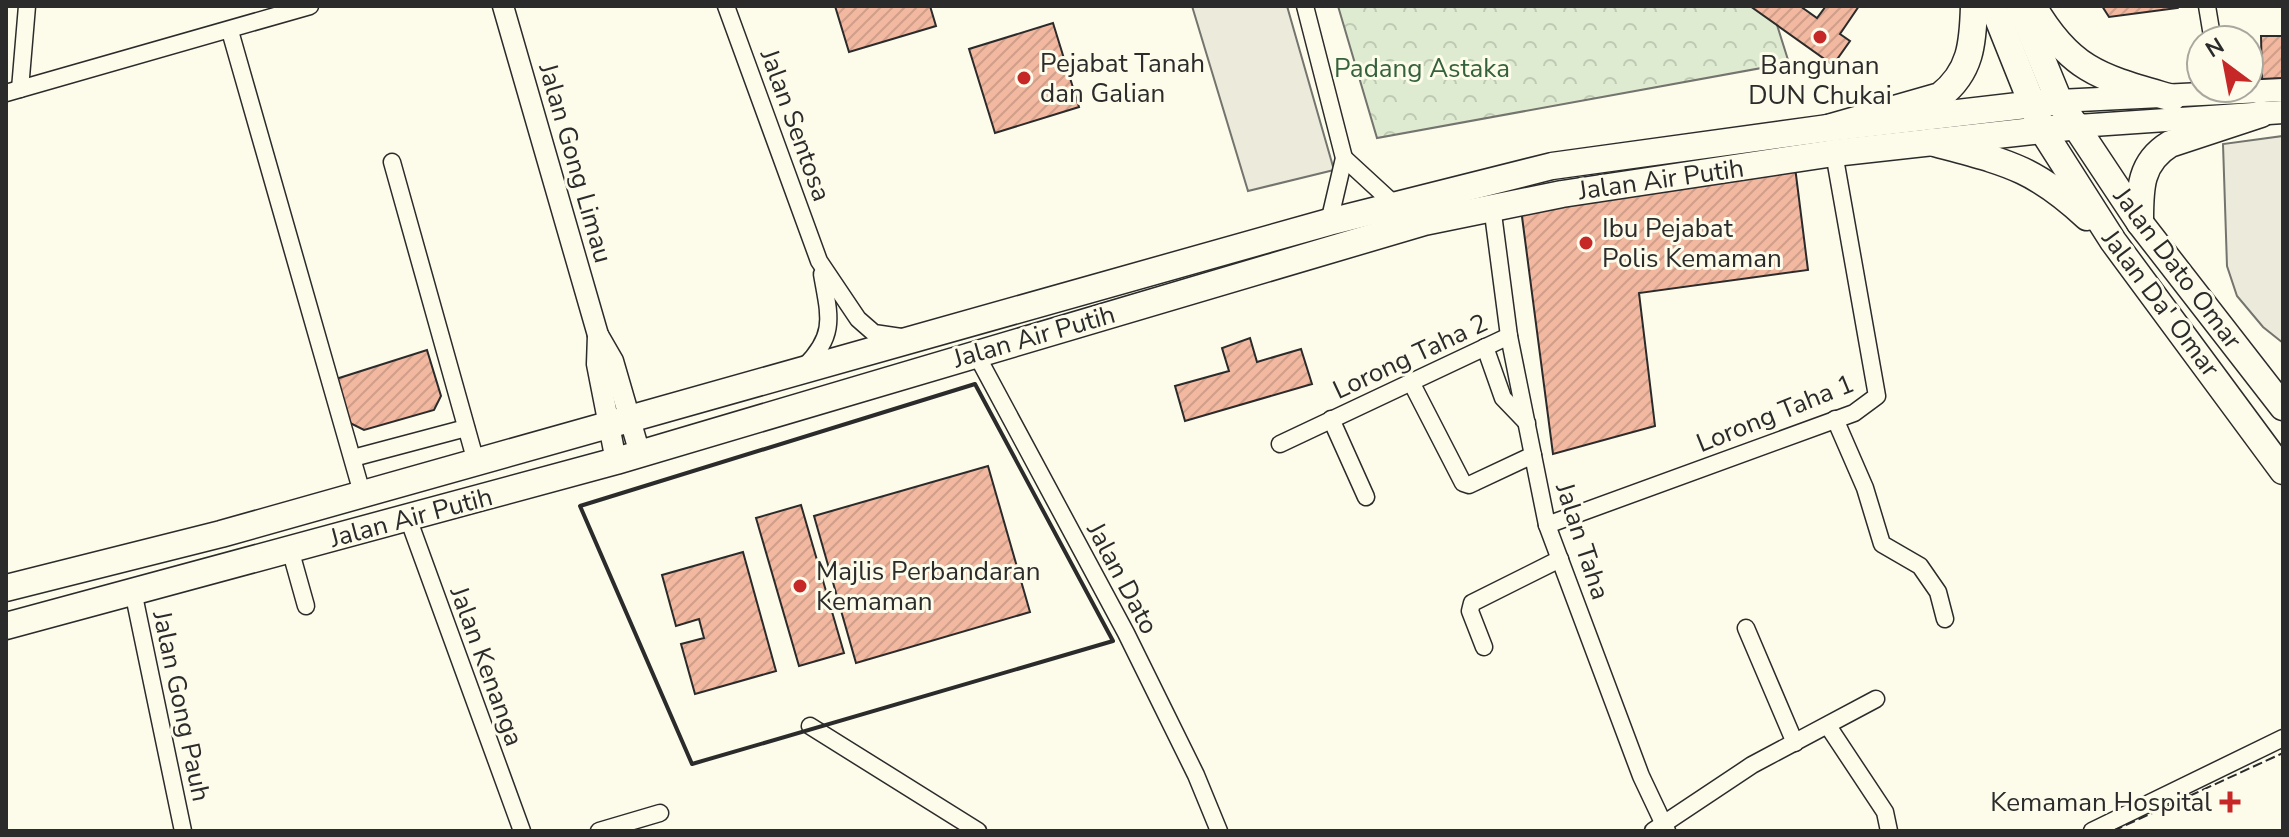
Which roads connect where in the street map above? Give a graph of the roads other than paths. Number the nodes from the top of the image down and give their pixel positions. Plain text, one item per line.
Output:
1 (27, 6) edge
2 (310, 6) edge
3 (503, 6) edge
4 (726, 6) edge
5 (1305, 6) edge
6 (1974, 6) edge
7 (1993, 6) edge
8 (2020, 6) edge
9 (2033, 6) edge
10 (230, 31) junction
11 (2283, 90) edge
12 (13, 91) edge
13 (2172, 98) junction
14 (2059, 101) junction
15 (2031, 103) junction
16 (2272, 113) edge
17 (2078, 126) junction
18 (2043, 131) junction
19 (1831, 140) junction
20 (1931, 142) junction
21 (1344, 158) junction
22 (392, 162) dead end
23 (1394, 204) junction
24 (1492, 206) junction
25 (1329, 222) junction
26 (2140, 223) junction
27 (2113, 241) junction
28 (819, 261) junction
29 (922, 336) junction
30 (1509, 336) junction
31 (1485, 347) junction
32 (975, 352) junction
33 (794, 374) junction
34 (1411, 382) junction
35 (2280, 397) edge
36 (1331, 419) junction
37 (1835, 419) junction
38 (620, 422) junction
39 (1527, 423) junction
40 (466, 428) junction
41 (1280, 444) dead end
42 (1533, 455) junction
43 (628, 457) junction
44 (353, 458) junction
45 (476, 462) junction
46 (2283, 471) edge
47 (362, 493) junction
48 (1366, 497) dead end
49 (408, 518) junction
50 (1547, 525) junction
51 (290, 549) junction
52 (1560, 559) junction
53 (6, 588) edge
54 (133, 591) junction
55 (306, 606) dead end
56 (1945, 619) dead end
57 (9, 626) edge
58 (1746, 628) dead end
59 (1484, 647) dead end
60 (1876, 699) dead end
61 (810, 726) dead end
62 (1828, 726) junction
63 (2283, 738) edge
64 (1795, 743) junction
65 (660, 813) dead end
66 (1661, 828) edge
67 (182, 831) edge
68 (522, 831) edge
69 (599, 831) edge
70 (978, 831) edge
71 (1219, 831) edge
72 (1889, 831) edge
73 (2092, 831) edge

1 - 12 street
2 - 10 street
3 - 38 street, Jalan Gong Limau
4 - 28 street, Jalan Sentosa
5 - 21 street
6 - 19 main road
7 - 15 main road, Jalan Da' Omar
8 - 14 main road, Jalan Dato Omar
9 - 13 main road
10 - 12 street
10 - 44 street
11 - 13 main road
13 - 14 main road
14 - 15 main road, Jalan Air Putih
14 - 17 main road, Jalan Dato Omar
15 - 18 main road, Jalan Da' Omar
15 - 19 main road, Jalan Air Putih
16 - 17 main road
16 - 26 main road
17 - 18 main road, Jalan Air Putih
17 - 26 main road, Jalan Dato Omar
18 - 20 main road, Jalan Air Putih
18 - 27 main road, Jalan Da' Omar
19 - 20 main road, Jalan Air Putih
19 - 23 main road, Jalan Air Putih
19 - 24 main road, Jalan Air Putih
19 - 37 street, Lorong Taha 1
20 - 27 main road
21 - 23 street
21 - 25 street
22 - 40 street
23 - 25 main road, Jalan Air Putih
24 - 30 street, Jalan Taha
24 - 32 main road, Jalan Air Putih
25 - 29 main road, Jalan Air Putih
26 - 35 main road, Jalan Dato Omar
27 - 46 main road, Jalan Da' Omar
28 - 29 street
28 - 33 street
29 - 33 main road, Jalan Air Putih
30 - 31 street, Lorong Taha 2
30 - 39 street, Jalan Taha
31 - 34 street, Lorong Taha 2
31 - 39 street
32 - 43 main road, Jalan Air Putih
32 - 71 street, Jalan Dato
33 - 38 main road, Jalan Air Putih
34 - 36 street, Lorong Taha 2
34 - 42 street
36 - 41 street, Lorong Taha 2
36 - 48 street, Lorong Taha 2
37 - 50 street, Lorong Taha 1
37 - 56 street
38 - 43 street, Jalan Gong Limau
38 - 45 main road, Jalan Air Putih
39 - 42 street, Jalan Taha
40 - 44 street
40 - 45 street
42 - 50 street, Jalan Taha
43 - 49 main road, Jalan Air Putih
44 - 47 street
45 - 47 main road, Jalan Air Putih
47 - 53 main road, Jalan Air Putih
49 - 51 main road, Jalan Air Putih
49 - 68 street, Jalan Kenanga
50 - 52 street, Jalan Taha
51 - 54 main road, Jalan Air Putih
51 - 55 street
52 - 59 street
52 - 66 street, Jalan Taha
54 - 57 main road, Jalan Air Putih
54 - 67 street, Jalan Gong Pauh
58 - 64 street
60 - 62 street
61 - 70 street
62 - 64 street
62 - 72 street
63 - 73 street
64 - 66 street
65 - 69 street

